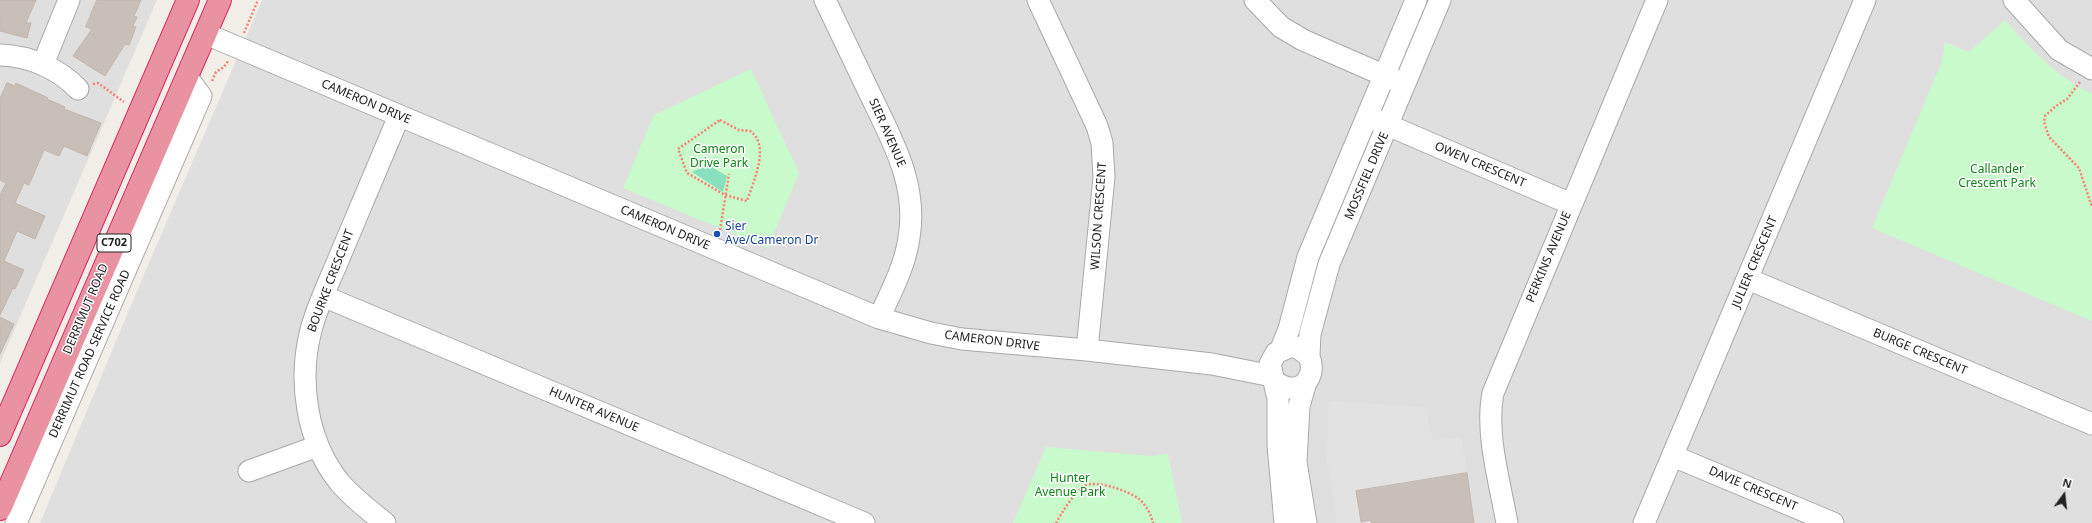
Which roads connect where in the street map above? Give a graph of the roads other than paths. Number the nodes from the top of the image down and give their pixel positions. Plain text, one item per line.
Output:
1 (68, 0) edge
2 (188, 0) edge
3 (220, 0) edge
4 (825, 0) edge
5 (1038, 0) edge
6 (1255, 0) edge
7 (1416, 0) edge
8 (1440, 0) edge
9 (1657, 0) edge
10 (1865, 0) edge
11 (2014, 0) edge
12 (178, 23) junction
13 (206, 34) junction
14 (1, 55) dead end
15 (42, 64) junction
16 (1384, 75) junction
17 (2086, 75) edge
18 (187, 77) junction
19 (1404, 85) junction
20 (150, 87) junction
21 (78, 89) road end
22 (399, 116) junction
23 (1368, 116) junction
24 (1388, 125) junction
25 (1571, 204) junction
26 (1748, 279) junction
27 (323, 296) junction
28 (879, 318) junction
29 (1087, 350) junction
30 (1278, 351) junction
31 (1309, 356) junction
32 (1212, 364) junction
33 (1273, 378) junction
34 (1306, 382) junction
35 (2092, 424) edge
36 (0, 435) edge
37 (0, 443) edge
38 (318, 446) junction
39 (24, 453) junction
40 (1673, 456) junction
41 (249, 471) dead end
42 (0, 509) edge
43 (16, 523) edge
44 (385, 523) edge
45 (864, 523) edge
46 (1286, 523) edge
47 (1306, 523) edge
48 (1507, 523) edge
49 (1644, 523) edge
50 (1833, 523) edge

1 - 15 street
2 - 12 highway, C702
3 - 13 highway, DERRIMUT ROAD / C702
4 - 28 street, SIER AVENUE
5 - 29 street, WILSON CRESCENT
6 - 16 street
7 - 16 street, MOSSFIEL DRIVE
8 - 19 street, MOSSFIEL DRIVE
9 - 25 street, PERKINS AVENUE
10 - 26 street, JULIER CRESCENT
11 - 17 street
12 - 13 highway
12 - 20 highway, C702
13 - 18 highway, DERRIMUT ROAD / C702
13 - 22 street, CAMERON DRIVE
14 - 15 street
15 - 21 street
16 - 19 street
16 - 23 street, MOSSFIEL DRIVE
18 - 20 highway
18 - 39 highway, DERRIMUT ROAD / C702
18 - 43 street, DERRIMUT ROAD SERVICE ROAD
19 - 24 street, MOSSFIEL DRIVE
20 - 36 highway, C702
22 - 27 street, BOURKE CRESCENT
22 - 28 street, CAMERON DRIVE
23 - 24 street, OWEN CRESCENT
23 - 30 street, MOSSFIEL DRIVE
24 - 25 street, OWEN CRESCENT
24 - 31 street, MOSSFIEL DRIVE
25 - 48 street, PERKINS AVENUE
26 - 35 street, BURGE CRESCENT
26 - 40 street, JULIER CRESCENT
27 - 38 street, BOURKE CRESCENT
27 - 45 street, HUNTER AVENUE
28 - 29 street, CAMERON DRIVE
29 - 32 street, CAMERON DRIVE
30 - 31 street
30 - 32 street, CAMERON DRIVE
30 - 33 street
31 - 34 street
32 - 33 street, CAMERON DRIVE
33 - 34 street
33 - 46 street
34 - 47 street
37 - 39 highway
38 - 41 street
38 - 44 street, BOURKE CRESCENT
39 - 42 highway, DERRIMUT ROAD / C702
40 - 49 street, JULIER CRESCENT
40 - 50 street, DAVIE CRESCENT

